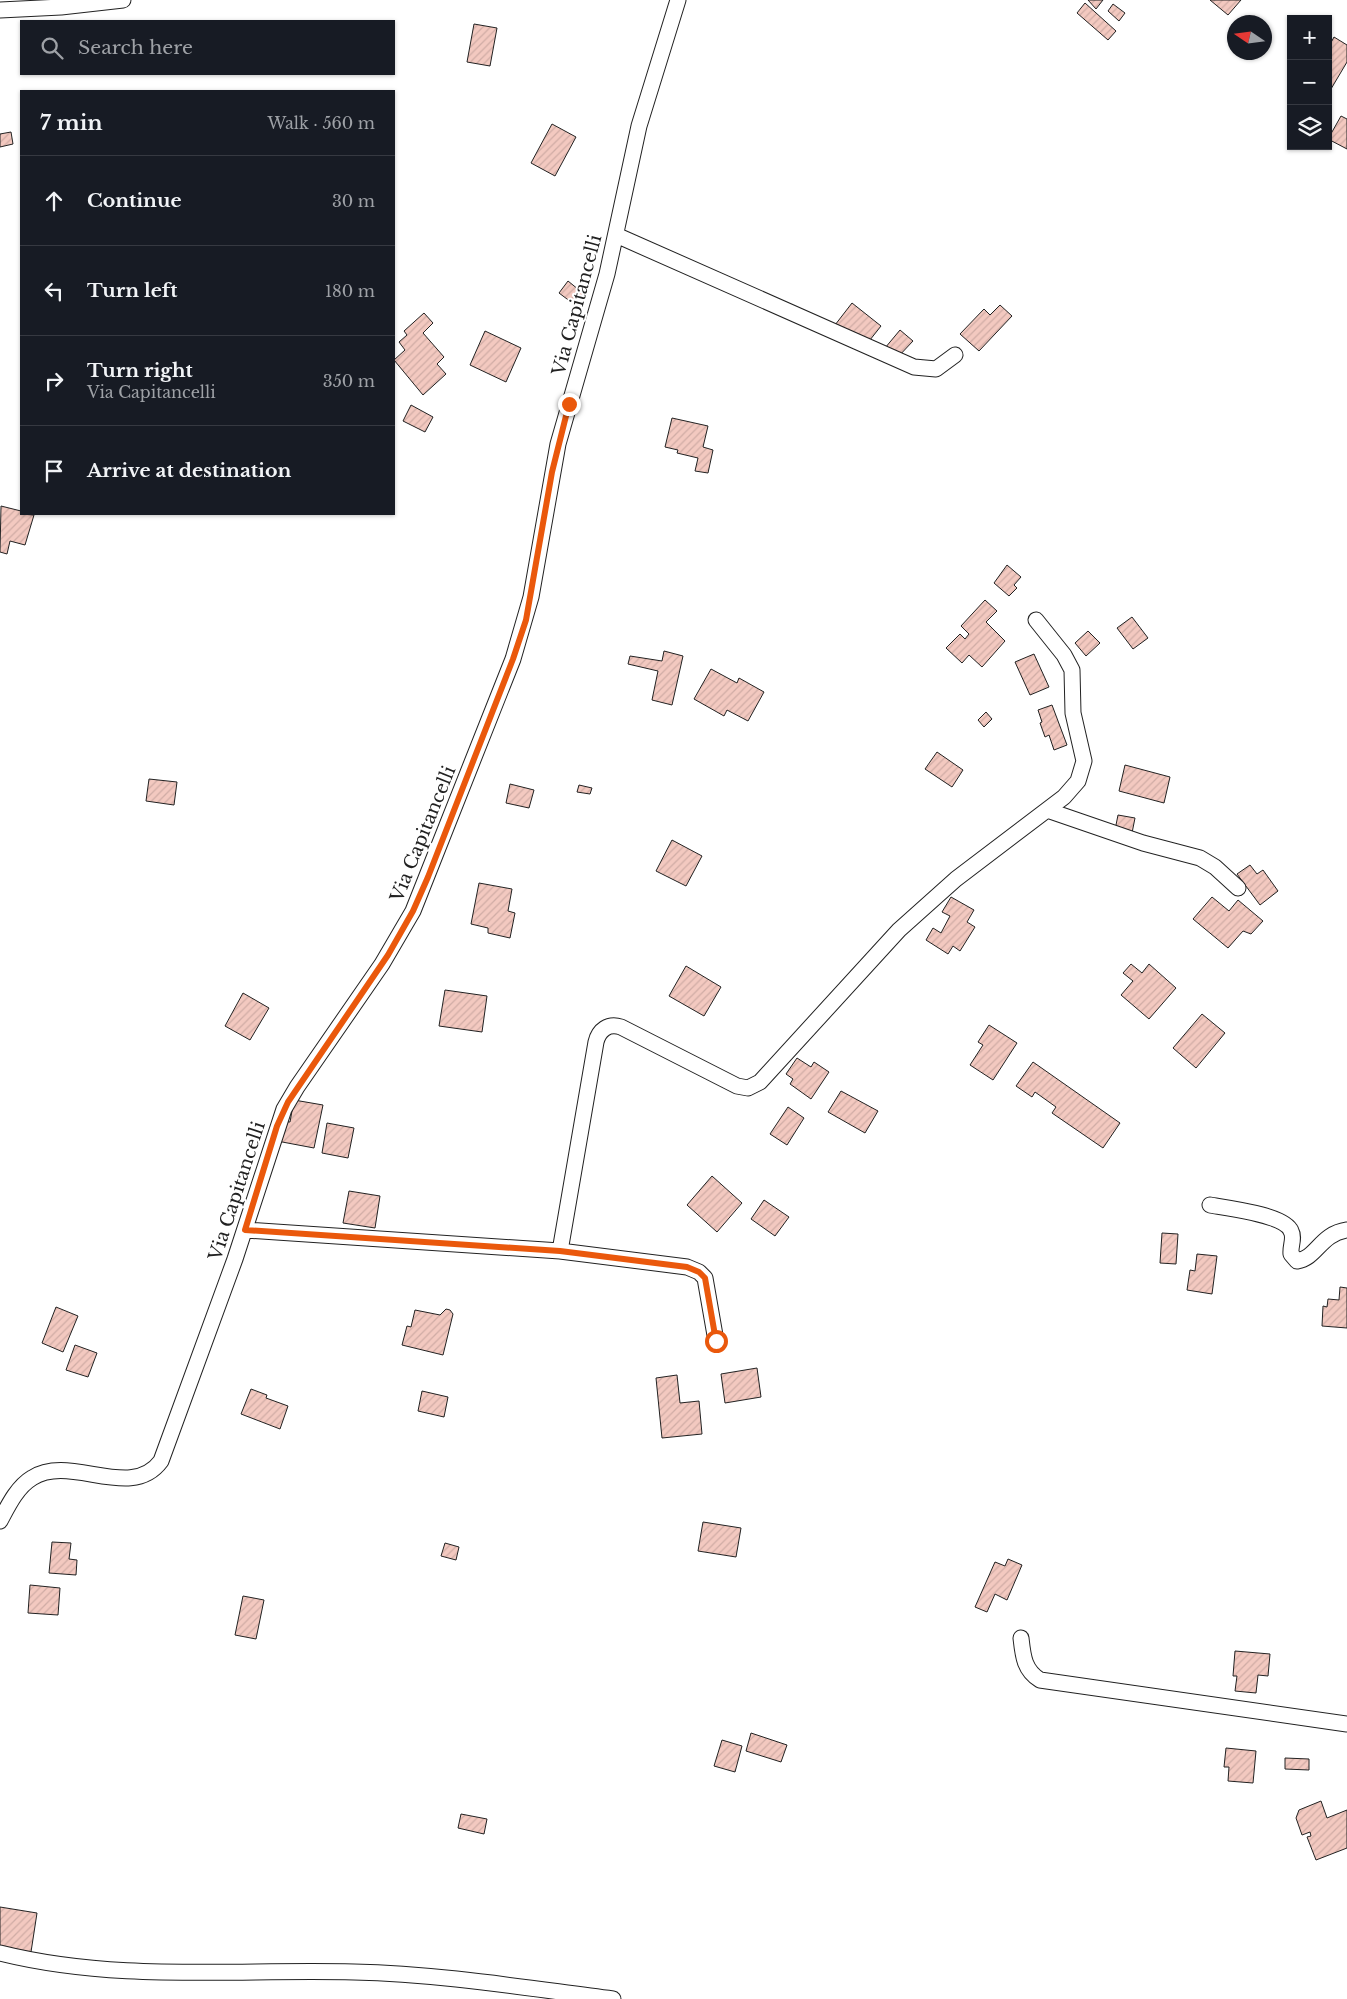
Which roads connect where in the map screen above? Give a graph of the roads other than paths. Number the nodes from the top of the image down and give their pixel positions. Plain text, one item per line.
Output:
1 (123, 0) edge
2 (678, 0) edge
3 (0, 10) edge
4 (616, 235) junction
5 (955, 355) dead end
6 (1036, 620) dead end
7 (1047, 810) junction
8 (1238, 888) dead end
9 (1210, 1205) dead end
10 (245, 1230) junction
11 (1347, 1230) edge
12 (560, 1251) junction
13 (716, 1341) dead end
14 (0, 1521) edge
15 (1021, 1638) dead end
16 (1347, 1724) edge
17 (0, 1953) edge
18 (613, 1999) edge

1 - 3 street
2 - 4 street, Via Capitancelli
4 - 5 street
4 - 10 street, Via Capitancelli
6 - 7 street
7 - 8 street
7 - 12 street
9 - 11 street
10 - 12 street
10 - 14 street, Via Capitancelli
12 - 13 street
15 - 16 street
17 - 18 street

